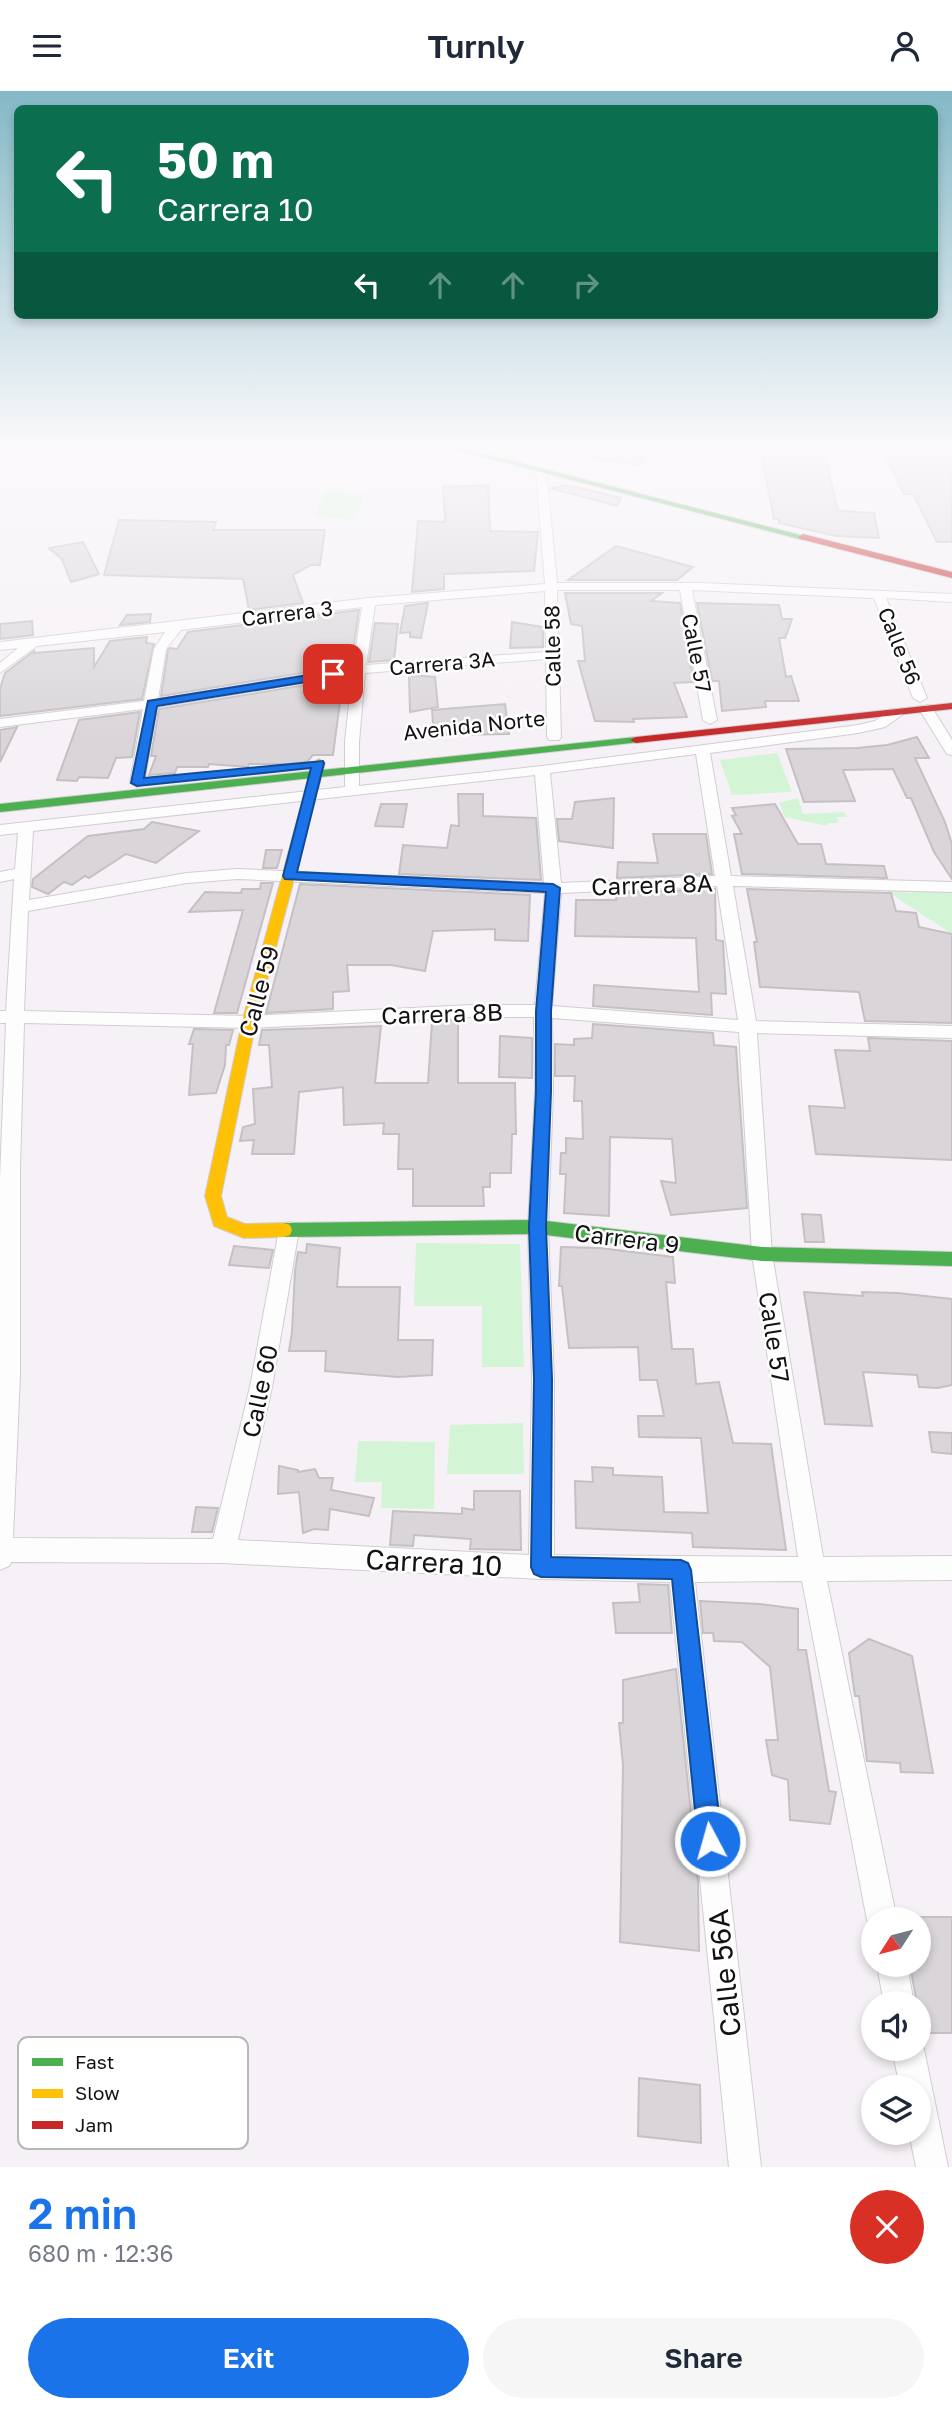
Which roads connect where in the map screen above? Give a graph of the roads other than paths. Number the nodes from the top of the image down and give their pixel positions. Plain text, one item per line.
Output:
1 (547, 543) edge
2 (826, 543) edge
3 (952, 575) edge
4 (685, 586) junction
5 (551, 587) junction
6 (879, 595) junction
7 (952, 598) edge
8 (369, 602) junction
9 (177, 627) junction
10 (33, 643) junction
11 (0, 646) edge
12 (552, 655) junction
13 (0, 669) edge
14 (359, 670) junction
15 (952, 694) edge
16 (923, 703) junction
17 (152, 704) junction
18 (952, 706) edge
19 (897, 712) junction
20 (710, 720) junction
21 (0, 723) edge
22 (554, 737) junction
23 (702, 750) junction
24 (952, 751) edge
25 (351, 765) junction
26 (317, 769) junction
27 (542, 770) junction
28 (137, 783) junction
29 (352, 790) junction
30 (0, 795) edge
31 (311, 795) junction
32 (0, 808) edge
33 (26, 827) junction
34 (0, 830) edge
35 (22, 873) junction
36 (290, 876) junction
37 (0, 877) edge
38 (723, 881) junction
39 (952, 887) edge
40 (553, 888) junction
41 (19, 907) junction
42 (8, 948) edge
43 (543, 1011) junction
44 (8, 1016) edge
45 (249, 1022) junction
46 (748, 1027) junction
47 (952, 1033) edge
48 (6, 1088) edge
49 (5, 1170) edge
50 (220, 1221) joint
51 (537, 1227) junction
52 (289, 1230) junction
53 (762, 1254) junction
54 (952, 1259) edge
55 (5, 1271) edge
56 (4, 1376) edge
57 (1, 1506) edge
58 (223, 1551) junction
59 (1, 1554) edge
60 (541, 1567) junction
61 (812, 1567) junction
62 (952, 1567) edge
63 (681, 1570) junction
64 (879, 1907) edge
65 (928, 2145) edge
66 (745, 2167) edge
67 (932, 2167) edge

1 - 5 street, Calle 58
2 - 3 main road
4 - 5 street, Carrera 3
4 - 6 street, Carrera 3
4 - 20 street, Calle 57
5 - 8 street, Carrera 3
5 - 12 street, Calle 58
6 - 7 street, Carrera 3
6 - 16 street, Calle 56
8 - 9 street, Carrera 3
8 - 14 street
9 - 10 street, Carrera 3
9 - 17 street
10 - 11 street, Carrera 3
10 - 13 street
12 - 14 street, Carrera 3A
12 - 22 street, Calle 58
14 - 17 street, Carrera 3A
14 - 25 street
15 - 16 main road, Avenida Norte
16 - 18 main road, Avenida Norte
16 - 19 main road, Avenida Norte
16 - 20 main road, Avenida Norte
16 - 24 street, Calle 56
17 - 21 street, Carrera 3A
17 - 28 street
19 - 23 street, Avenida Norte
19 - 25 main road, Avenida Norte
20 - 22 main road, Avenida Norte
22 - 25 main road, Avenida Norte
23 - 27 street, Avenida Norte
23 - 38 street, Calle 57
25 - 26 main road, Avenida Norte
25 - 29 street
26 - 28 main road, Avenida Norte
26 - 31 main road, Calle 59
26 - 32 main road, Avenida Norte
27 - 29 street, Avenida Norte
27 - 40 street
28 - 30 main road, Avenida Norte
29 - 31 street, Avenida Norte
31 - 33 street, Avenida Norte
31 - 36 main road, Calle 59
33 - 34 street, Avenida Norte
33 - 35 street
35 - 37 street
35 - 41 street
36 - 40 street, Carrera 8A
36 - 41 street, Carrera 8A
36 - 45 main road, Calle 59
38 - 39 street, Carrera 8A
38 - 40 street, Carrera 8A
38 - 46 street, Calle 57
40 - 43 street
41 - 42 street
42 - 44 street
43 - 45 street, Carrera 8B
43 - 46 street, Carrera 8B
43 - 51 street
44 - 45 street, Carrera 8B
44 - 48 street
45 - 50 main road, Calle 59
46 - 47 street, Carrera 8B
46 - 53 street, Calle 57
48 - 49 street
49 - 55 street
50 - 52 main road, Carrera 9
51 - 52 main road, Carrera 9
51 - 53 main road, Carrera 9
51 - 60 street
52 - 58 street, Calle 60
53 - 54 main road, Carrera 9
53 - 61 street, Calle 57
55 - 56 street
56 - 57 street
57 - 59 street
58 - 59 street, Carrera 10
58 - 60 street, Carrera 10
60 - 63 street, Carrera 10
61 - 62 street, Carrera 10
61 - 63 street, Carrera 10
61 - 64 street, Calle 57
63 - 66 street, Calle 56A
65 - 67 street

